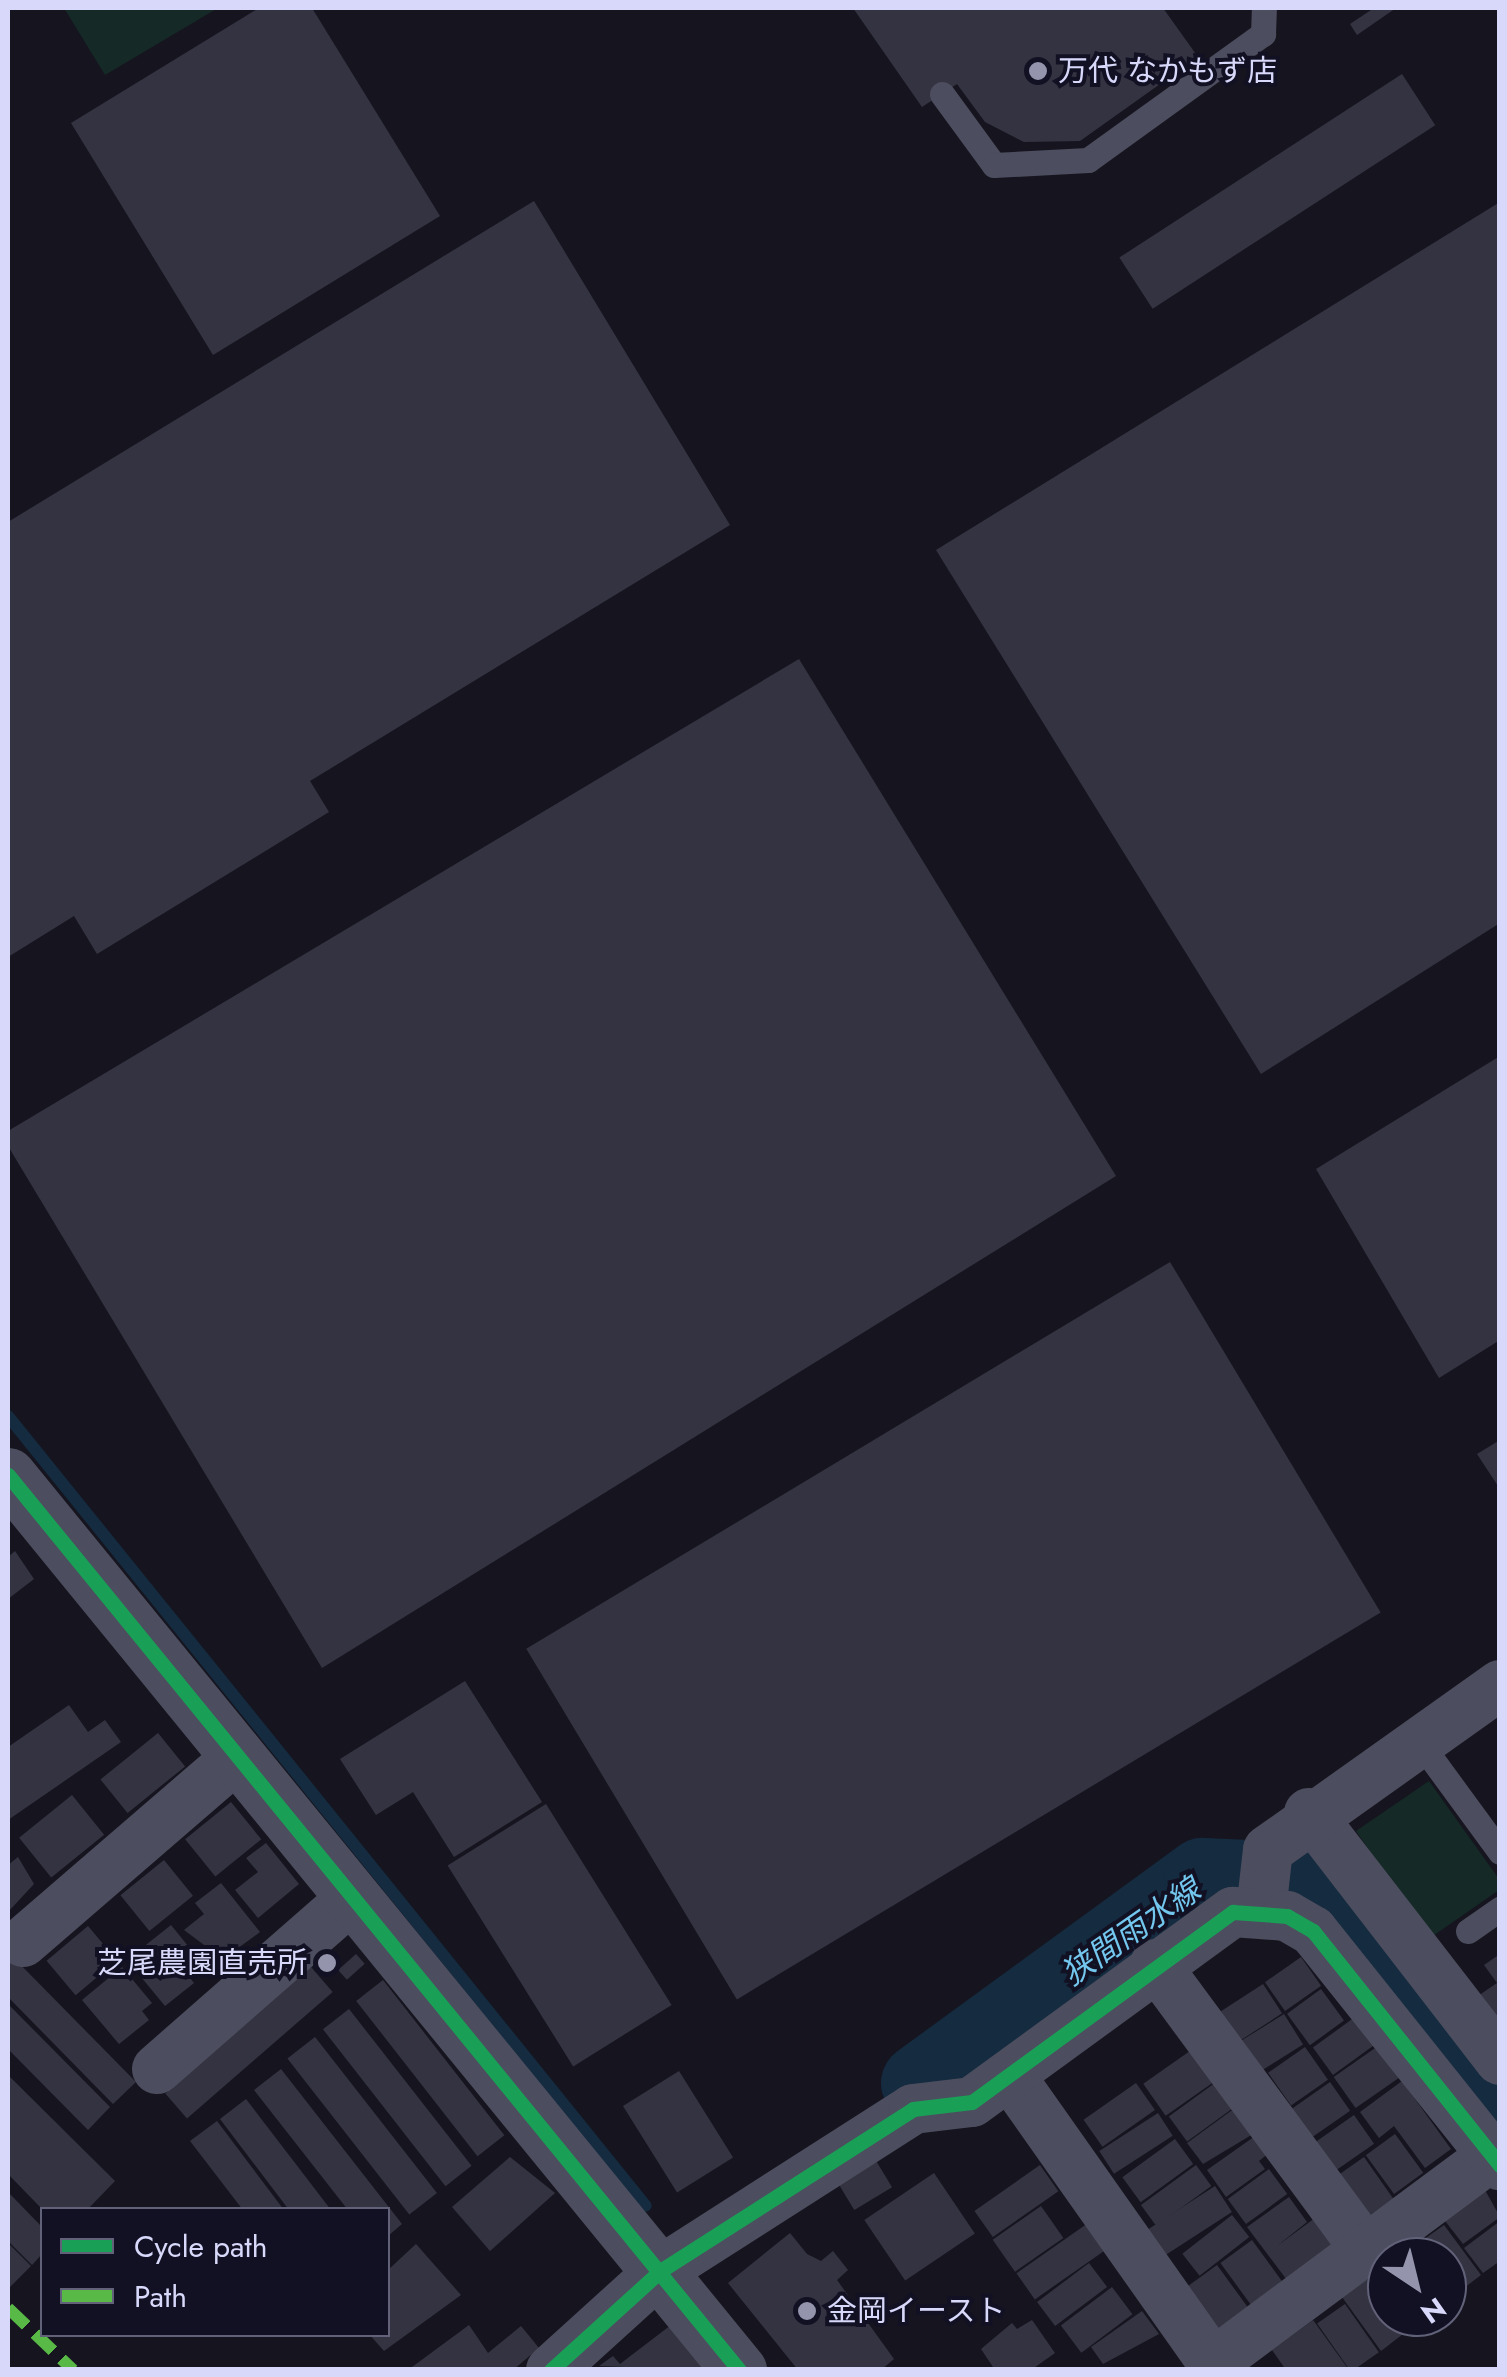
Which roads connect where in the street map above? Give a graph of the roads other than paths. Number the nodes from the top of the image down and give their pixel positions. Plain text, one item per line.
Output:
1 (1264, 8) edge
2 (942, 94) dead end
3 (8, 1476) edge
4 (1500, 1685) edge
5 (1418, 1740) junction
6 (238, 1757) junction
7 (1310, 1813) junction
8 (1500, 1852) edge
9 (352, 1898) junction
10 (1500, 1909) edge
11 (1261, 1911) junction
12 (1468, 1931) dead end
13 (23, 1942) dead end
14 (1155, 1964) junction
15 (1500, 2060) edge
16 (157, 2069) dead end
17 (1011, 2076) junction
18 (1496, 2161) edge
19 (1366, 2250) junction
20 (660, 2270) junction
21 (1215, 2366) edge
22 (552, 2370) edge
23 (739, 2370) edge

1 - 2 lane
3 - 6 street
4 - 5 street
5 - 7 street
5 - 8 lane
6 - 9 street
6 - 13 street
7 - 11 street
7 - 15 street
9 - 16 street
9 - 20 street
10 - 12 lane
11 - 14 street
11 - 18 street
14 - 17 street
14 - 19 street
17 - 20 street
17 - 21 street
18 - 19 street
19 - 21 street
20 - 22 street
20 - 23 street

